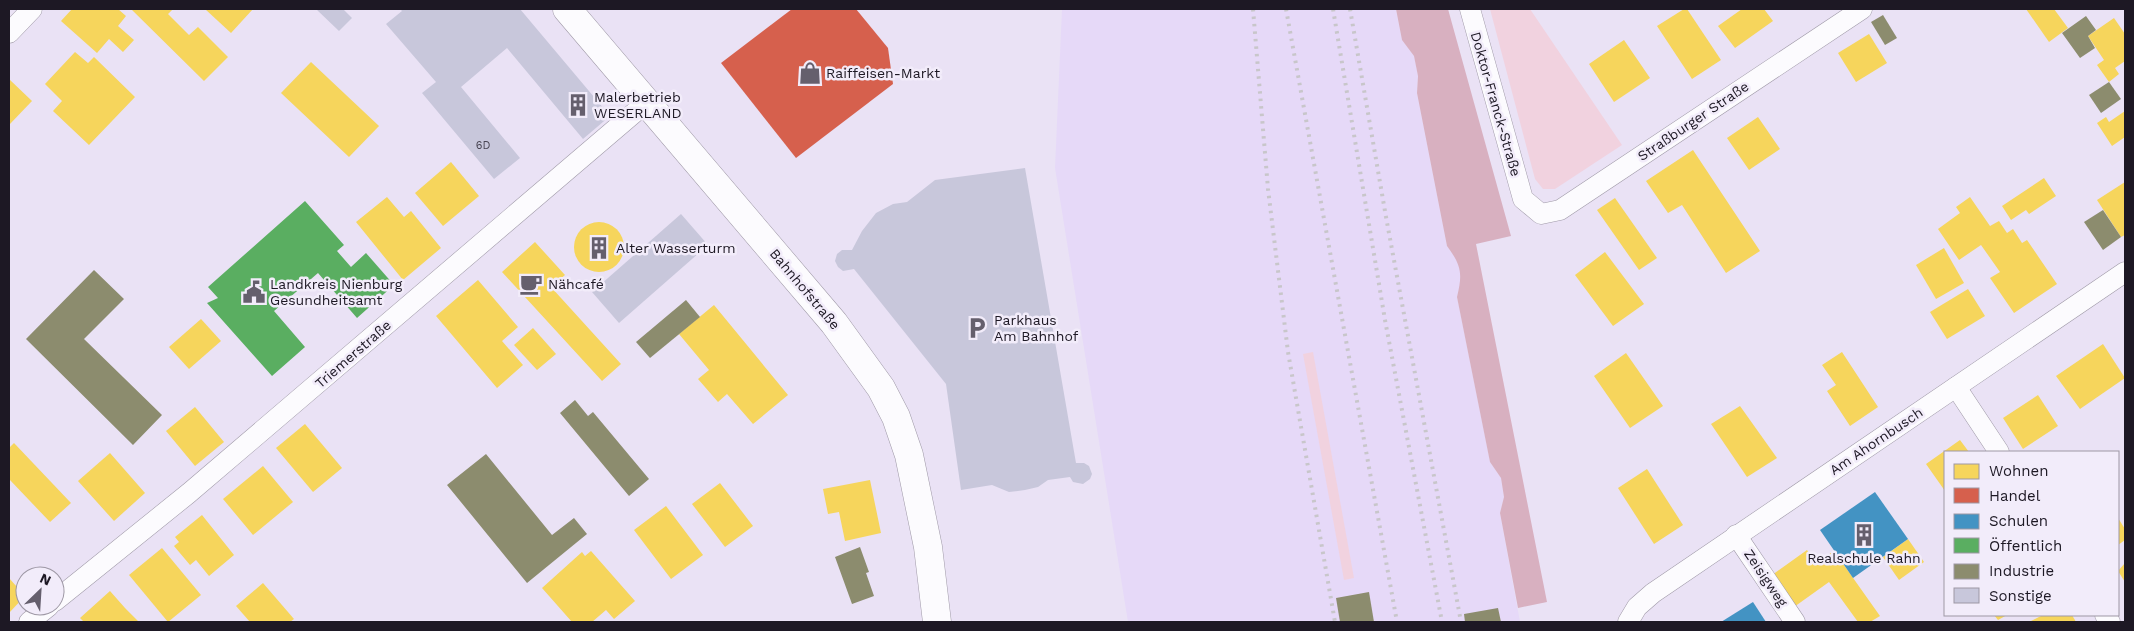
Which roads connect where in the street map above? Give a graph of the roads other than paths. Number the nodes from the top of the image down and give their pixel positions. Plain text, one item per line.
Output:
1 (32, 9) edge
2 (567, 9) edge
3 (1470, 9) edge
4 (1862, 9) edge
5 (9, 33) edge
6 (647, 102) junction
7 (1523, 199) joint
8 (2125, 272) edge
9 (1956, 386) junction
10 (1998, 451) edge
11 (1736, 535) junction
12 (65, 593) edge
13 (1629, 619) edge
14 (937, 622) edge
15 (1795, 622) edge

1 - 5 street
2 - 6 main road, Bahnhofstraße
3 - 7 street, Doktor-Franck-Straße
4 - 7 street, Straßburger Straße
6 - 12 street, Triemerstraße
6 - 14 main road, Bahnhofstraße
8 - 9 street, Am Ahornbusch
9 - 10 street
9 - 11 street, Am Ahornbusch
11 - 13 street, Am Ahornbusch
11 - 15 street, Zeisigweg

